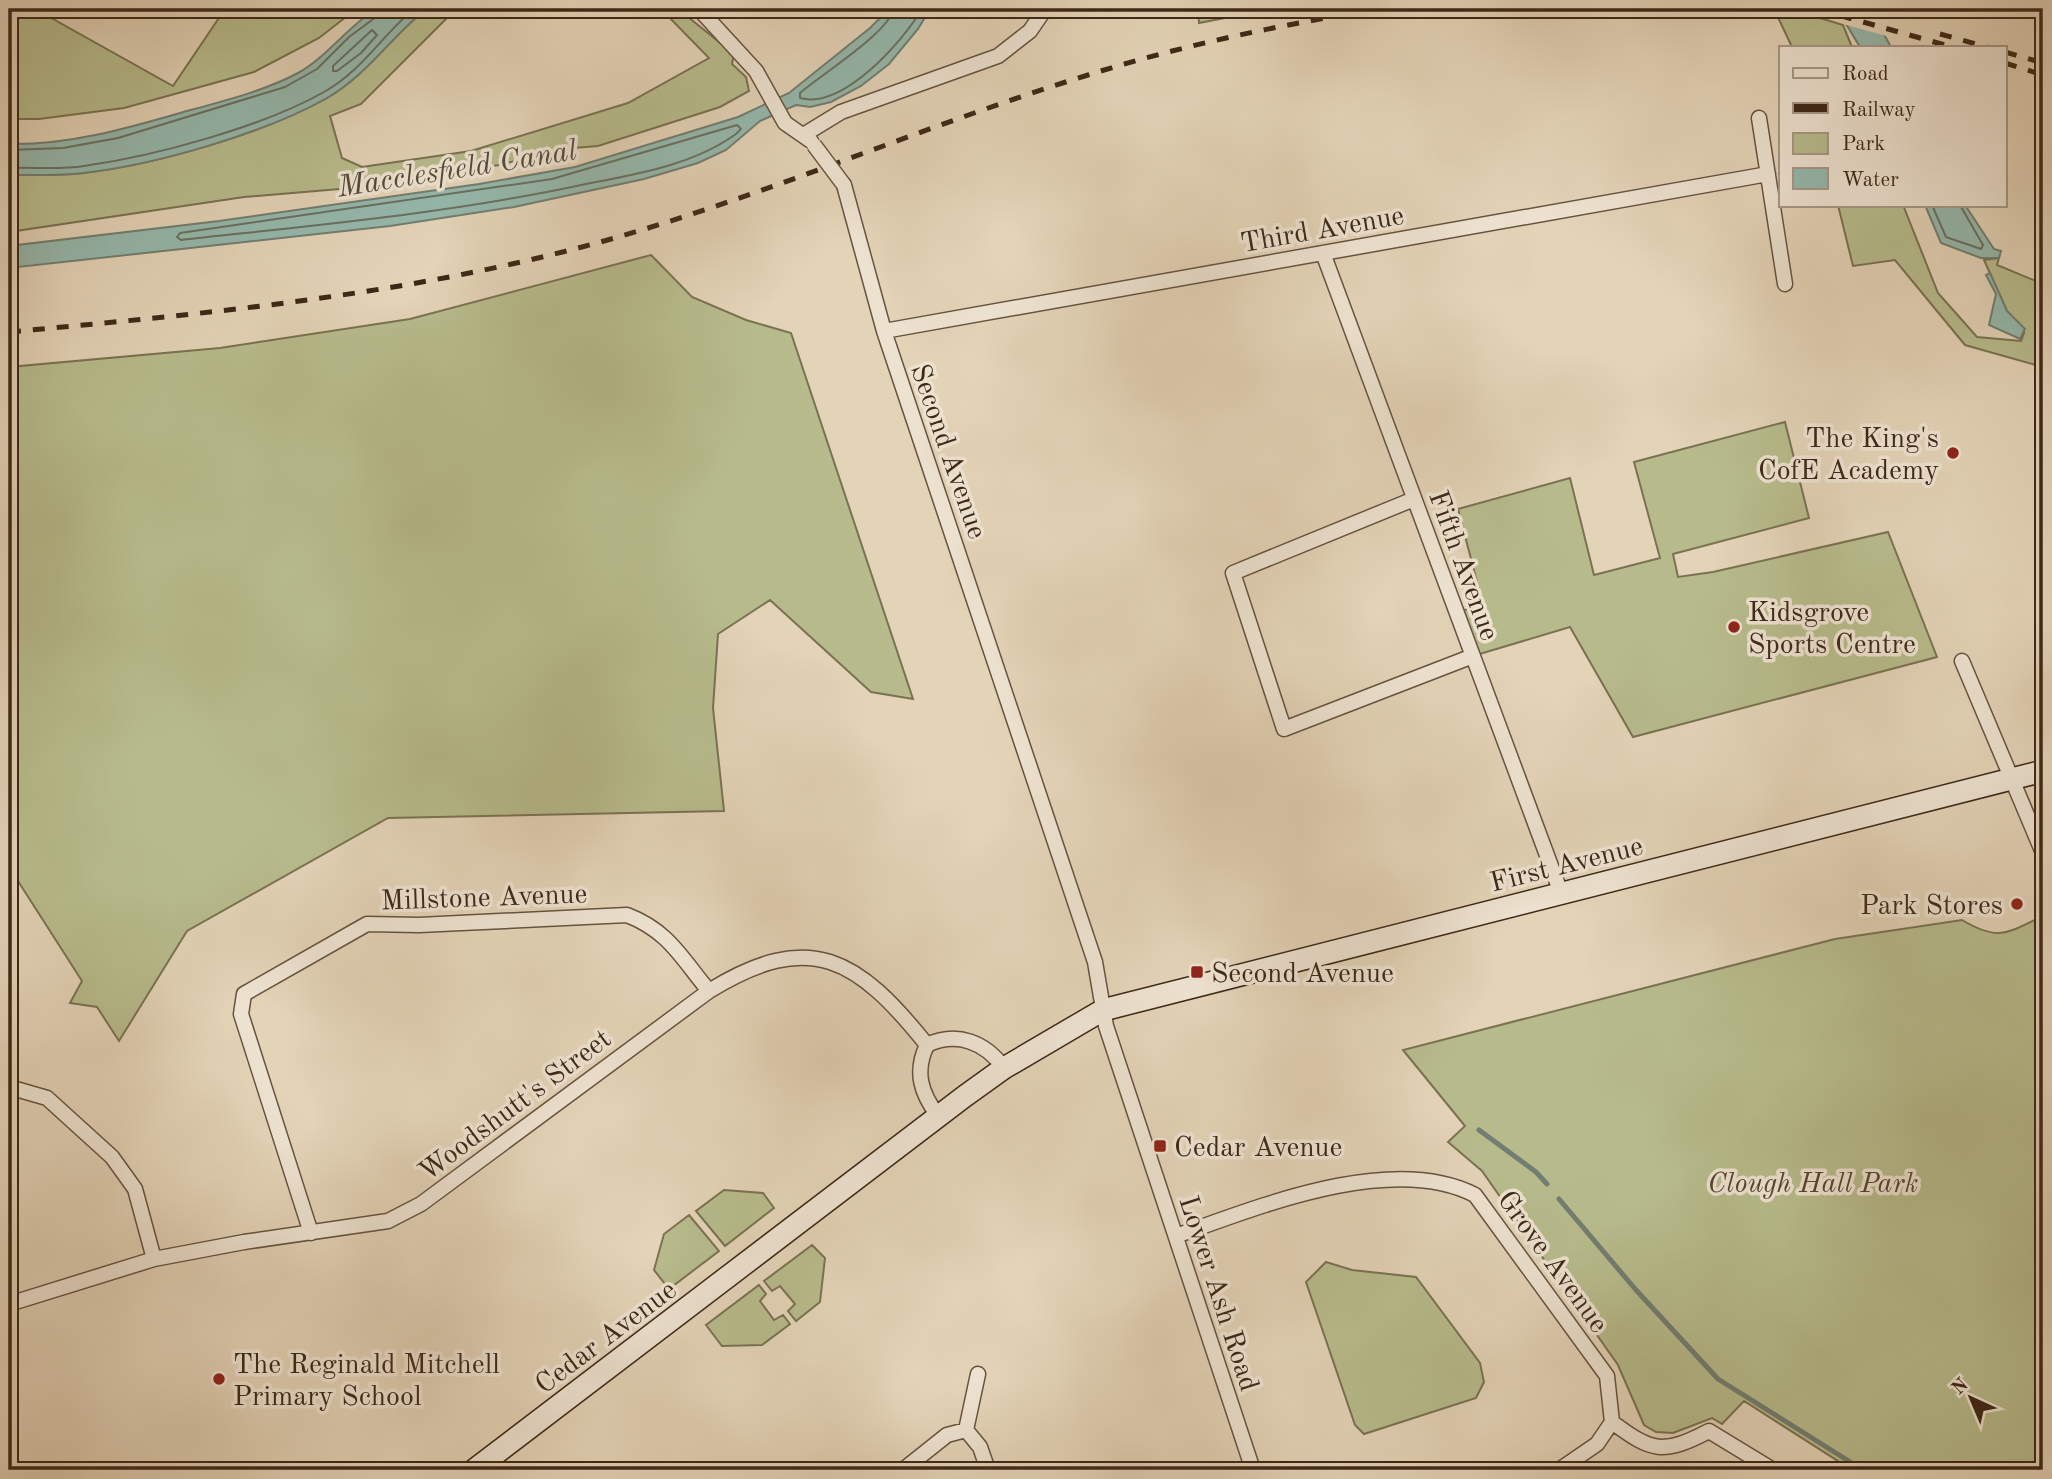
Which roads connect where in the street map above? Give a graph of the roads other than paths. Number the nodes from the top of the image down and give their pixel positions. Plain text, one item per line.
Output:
1 (699, 9) edge
2 (1045, 9) edge
3 (1759, 118) dead end
4 (809, 139) junction
5 (1768, 174) junction
6 (1323, 253) junction
7 (1785, 284) dead end
8 (884, 331) junction
9 (1414, 499) junction
10 (1473, 656) junction
11 (1962, 661) dead end
12 (2043, 771) edge
13 (2011, 780) junction
14 (2043, 853) edge
15 (1561, 893) junction
16 (709, 991) junction
17 (1103, 1010) junction
18 (927, 1045) junction
19 (1004, 1068) junction
20 (9, 1087) edge
21 (937, 1116) junction
22 (311, 1233) junction
23 (1176, 1236) junction
24 (154, 1259) junction
25 (9, 1304) edge
26 (978, 1374) dead end
27 (1612, 1422) junction
28 (966, 1430) junction
29 (474, 1470) edge
30 (903, 1470) edge
31 (988, 1470) edge
32 (1253, 1470) edge
33 (1559, 1470) edge
34 (1773, 1470) edge

1 - 4 street
2 - 4 street
3 - 5 street
4 - 8 street, Second Avenue, bridge
5 - 6 street, Third Avenue
5 - 7 street
6 - 8 street, Third Avenue
6 - 9 street, Fifth Avenue
8 - 17 street, Second Avenue
9 - 10 street, Fifth Avenue
9 - 10 street
10 - 15 street, Fifth Avenue
11 - 13 street
12 - 13 main road, First Avenue
13 - 14 street
13 - 15 main road, First Avenue
15 - 17 main road, First Avenue
16 - 18 street, Woodshutt's Street
16 - 22 street, Woodshutt's Street
16 - 22 street, Millstone Avenue
17 - 19 main road, Cedar Avenue
17 - 23 street, Lower Ash Road
18 - 19 street
18 - 21 street
19 - 21 main road, Cedar Avenue
20 - 24 street
21 - 29 main road, Cedar Avenue
22 - 24 street, Woodshutt's Street
23 - 27 street, Grove Avenue
23 - 32 street, Lower Ash Road
24 - 25 street, Woodshutt's Street
26 - 28 street
27 - 33 street
27 - 34 street
28 - 30 street
28 - 31 street

